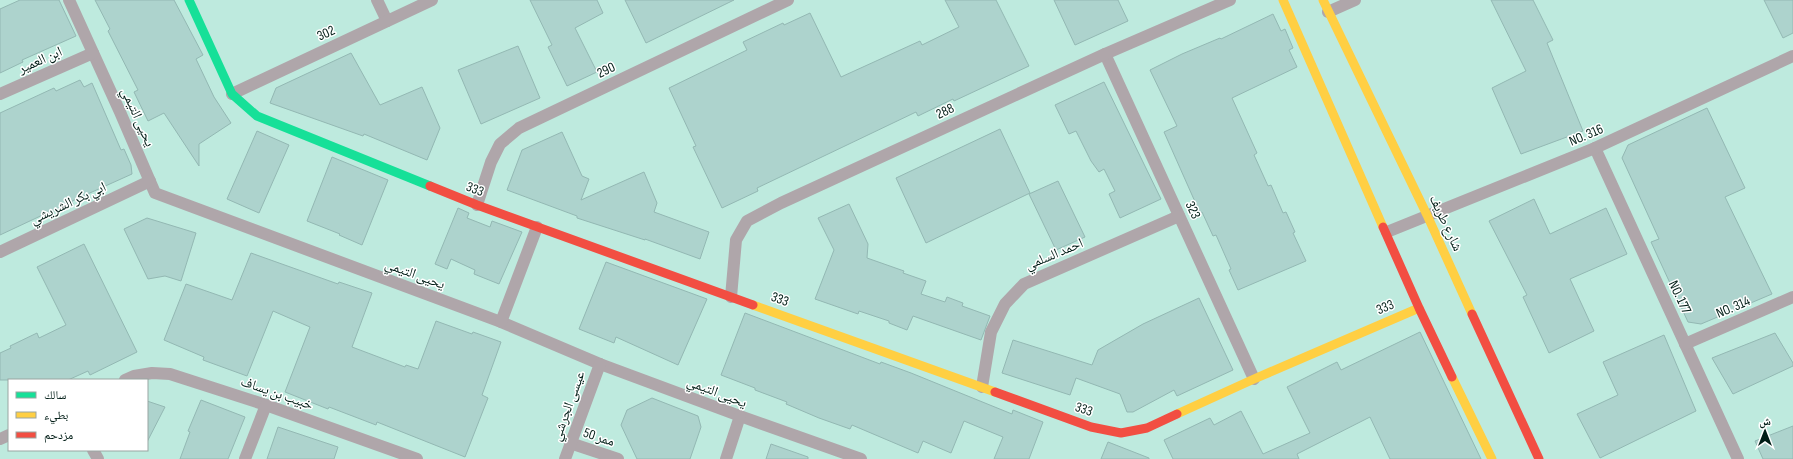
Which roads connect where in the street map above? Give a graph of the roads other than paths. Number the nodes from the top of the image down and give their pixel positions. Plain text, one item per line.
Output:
1 (69, 0) edge
2 (189, 0) edge
3 (377, 0) edge
4 (432, 0) edge
5 (788, 0) edge
6 (1230, 0) edge
7 (1283, 0) edge
8 (1323, 0) edge
9 (1355, 0) edge
10 (1328, 12) junction
11 (387, 21) junction
12 (93, 53) junction
13 (1105, 54) junction
14 (1793, 56) edge
15 (0, 94) edge
16 (232, 94) junction
17 (1595, 148) junction
18 (150, 181) junction
19 (477, 205) junction
20 (1427, 215) junction
21 (1179, 216) junction
22 (537, 227) junction
23 (1387, 232) junction
24 (0, 252) edge
25 (731, 297) junction
26 (1793, 297) edge
27 (1419, 308) junction
28 (501, 322) junction
29 (1685, 344) junction
30 (600, 364) junction
31 (128, 379) edge
32 (1254, 379) junction
33 (982, 387) junction
34 (266, 405) junction
35 (740, 416) junction
36 (570, 443) junction
37 (412, 458) edge
38 (245, 459) edge
39 (565, 459) edge
40 (618, 459) edge
41 (726, 459) edge
42 (861, 459) edge
43 (1492, 459) edge
44 (1539, 459) edge
45 (1738, 459) edge

1 - 12 street, يحيى التيمي
2 - 16 street, 333
3 - 11 street
4 - 11 street, 302
5 - 19 street, 290
6 - 13 street, 288
7 - 23 street
8 - 10 street, شارع طريف
9 - 10 street
10 - 20 street, شارع طريف
11 - 16 street, 302
12 - 15 street, ابن العمير
12 - 18 street, يحيى التيمي
13 - 21 street, 323
13 - 25 street, 288
14 - 17 street, NO. 316
16 - 19 street, 333
17 - 20 street, NO. 316
17 - 29 street, NO. 177
18 - 24 street, ابي بكر الشريشي
18 - 28 street, يحيى التيمي
19 - 22 street, 333
20 - 23 street, NO. 316
20 - 44 street, شارع طريف
21 - 32 street, 323
21 - 33 street, احمد السلمي
22 - 25 street, 333
22 - 28 street
23 - 27 street
25 - 33 street, 333
26 - 29 street, NO. 314
27 - 32 street, 333
27 - 43 street
28 - 30 street, يحيى التيمي
29 - 45 street, NO. 177
30 - 35 street, يحيى التيمي
30 - 36 street, عيسى الجرشي
31 - 34 street, خبيب بن يساف
32 - 33 street, 333
34 - 37 street, خبيب بن يساف
34 - 38 street
35 - 41 street
35 - 42 street, يحيى التيمي
36 - 39 street, عيسى الجرشي
36 - 40 street, ممر 50

